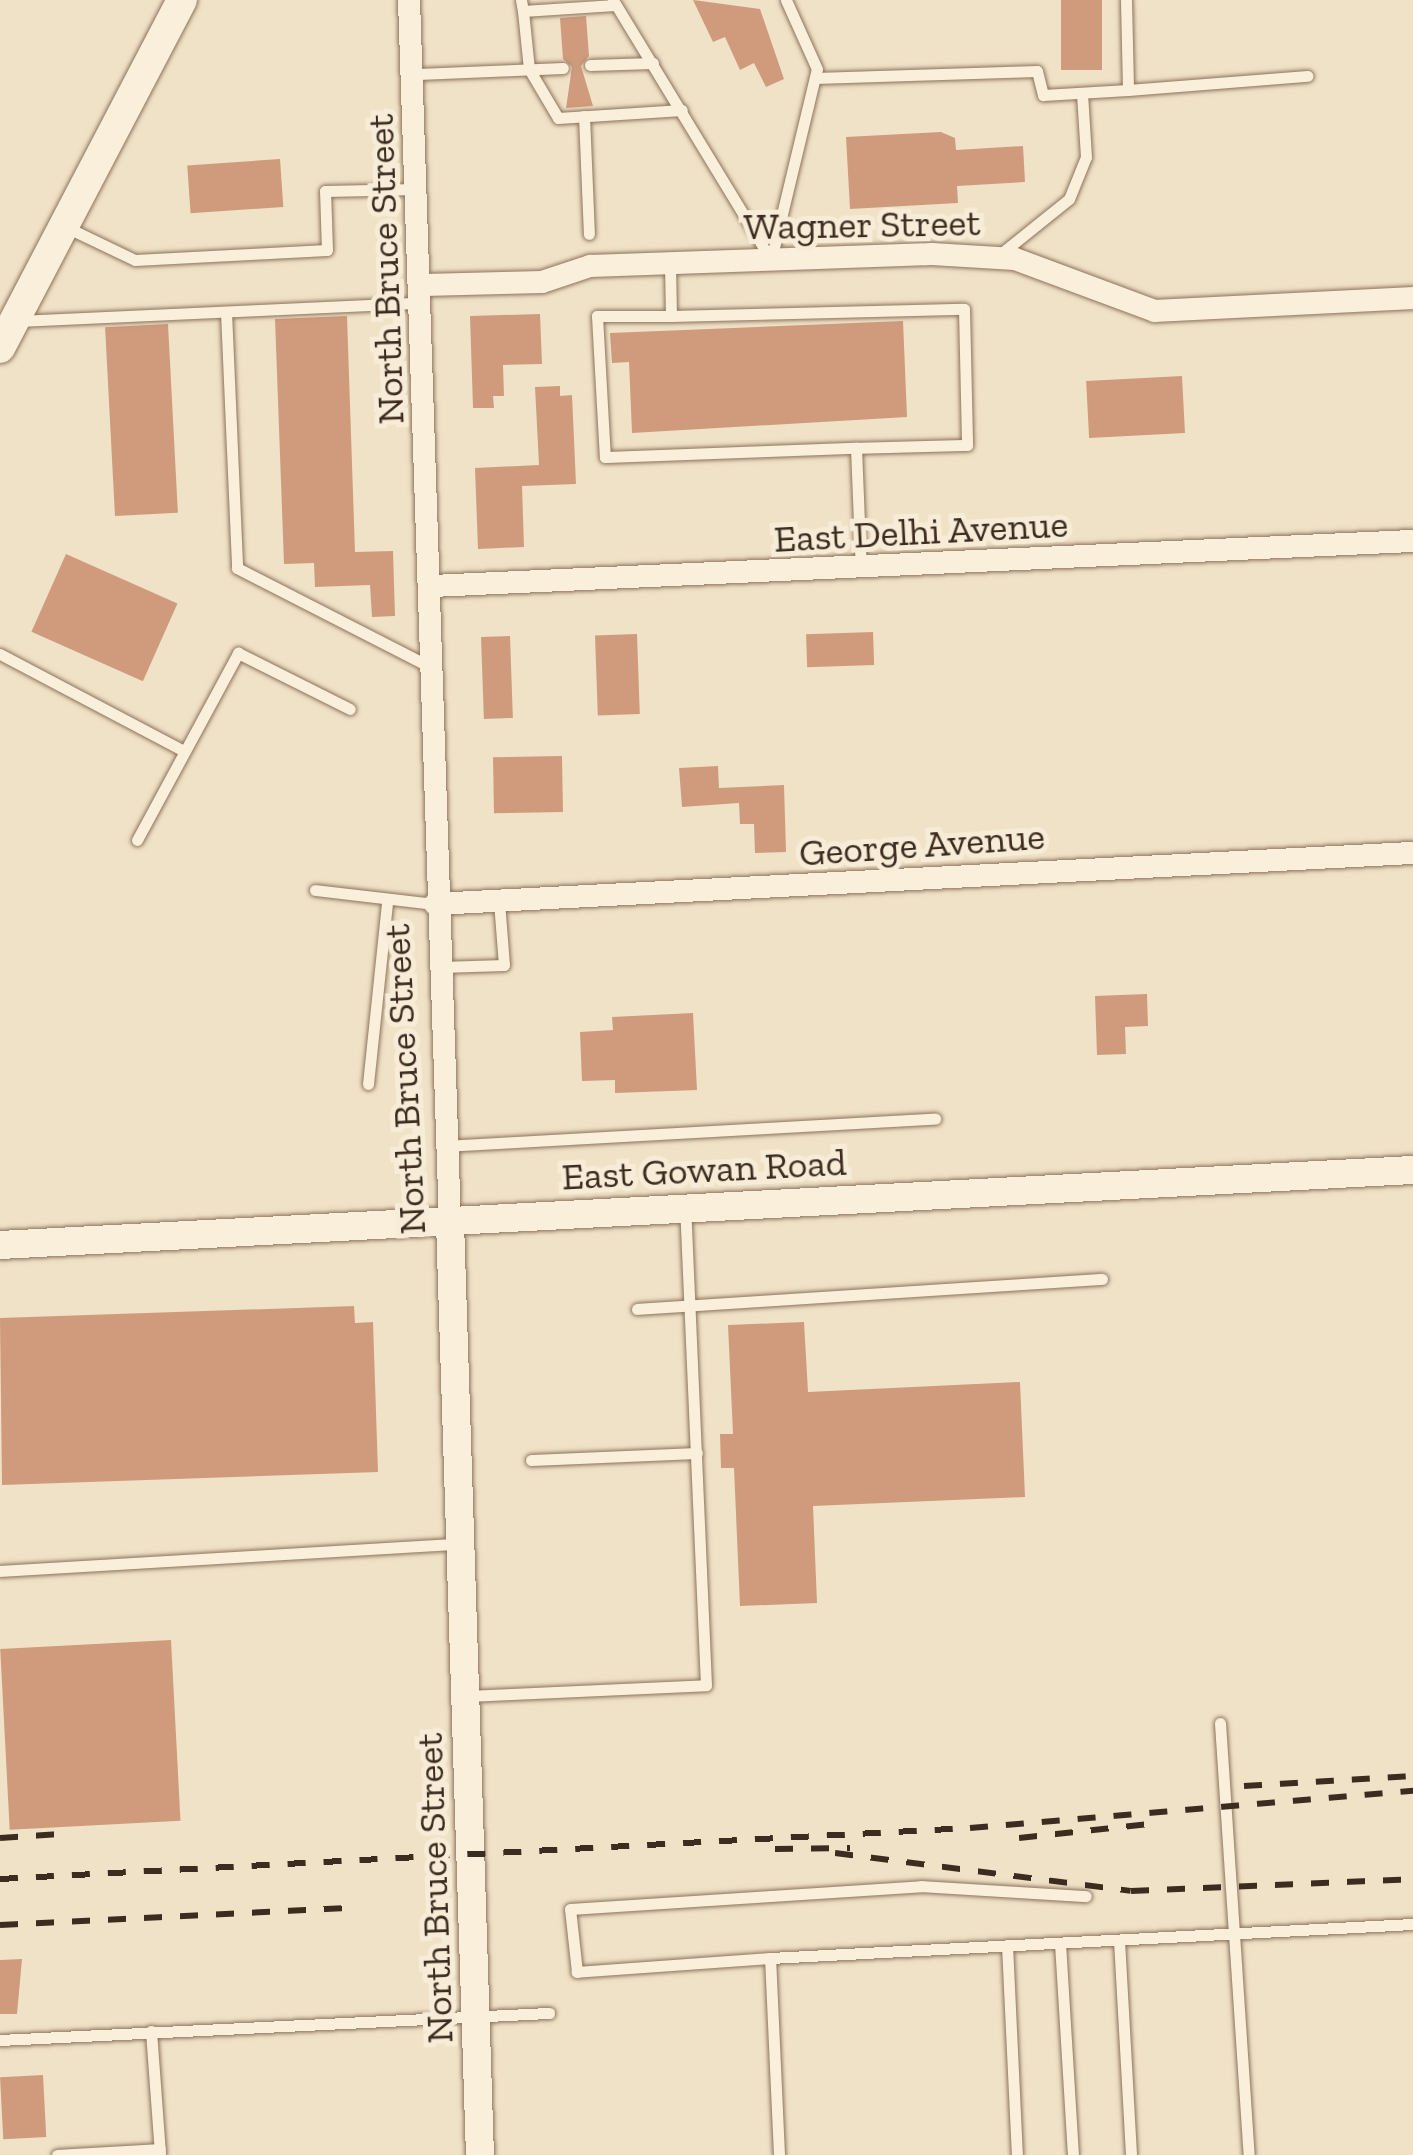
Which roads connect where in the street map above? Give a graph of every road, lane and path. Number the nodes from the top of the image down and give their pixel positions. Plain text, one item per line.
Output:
1 (182, 0) edge
2 (409, 0) edge
3 (786, 0) edge
4 (1126, 0) edge
5 (614, 3) edge
6 (522, 6) edge
7 (653, 62) junction
8 (590, 65) dead end
9 (563, 68) dead end
10 (529, 69) junction
11 (418, 74) junction
12 (1307, 76) dead end
13 (815, 78) junction
14 (1128, 90) junction
15 (1082, 93) junction
16 (682, 110) junction
17 (584, 116) junction
18 (422, 188) junction
19 (64, 226) junction
20 (588, 234) dead end
21 (995, 258) junction
22 (771, 260) junction
23 (670, 264) junction
24 (424, 294) junction
25 (1413, 298) edge
26 (226, 312) junction
27 (671, 316) junction
28 (7, 334) edge
29 (856, 448) junction
30 (1413, 541) edge
31 (862, 570) junction
32 (432, 586) junction
33 (0, 654) edge
34 (432, 668) junction
35 (350, 709) dead end
36 (184, 751) junction
37 (136, 840) dead end
38 (1413, 853) edge
39 (316, 890) dead end
40 (387, 902) junction
41 (499, 902) junction
42 (435, 904) junction
43 (437, 967) junction
44 (368, 1084) dead end
45 (935, 1119) dead end
46 (445, 1146) junction
47 (1413, 1170) edge
48 (684, 1208) junction
49 (450, 1222) junction
50 (0, 1245) edge
51 (1102, 1279) dead end
52 (690, 1306) junction
53 (637, 1308) dead end
54 (697, 1453) junction
55 (530, 1460) dead end
56 (464, 1544) junction
57 (0, 1571) edge
58 (467, 1696) junction
59 (1220, 1723) dead end
60 (1086, 1896) dead end
61 (1413, 1924) edge
62 (1234, 1934) junction
63 (1119, 1940) junction
64 (1060, 1943) junction
65 (1007, 1946) junction
66 (770, 1958) junction
67 (549, 2013) dead end
68 (476, 2016) junction
69 (151, 2031) junction
70 (0, 2040) edge
71 (160, 2152) edge
72 (57, 2155) edge
73 (480, 2155) edge
74 (779, 2155) edge
75 (1017, 2155) edge
76 (1074, 2155) edge
77 (1131, 2155) edge
78 (1249, 2155) edge

1 - 19 main road
2 - 11 street, North Bruce Street
3 - 13 lane
4 - 14 lane
5 - 6 lane
5 - 7 lane
6 - 10 lane
7 - 8 lane
7 - 16 lane
9 - 10 lane
10 - 11 lane
10 - 17 lane
11 - 18 street, North Bruce Street
12 - 14 lane
13 - 15 lane
13 - 22 lane
14 - 15 lane
15 - 21 lane
16 - 17 lane
16 - 22 lane
17 - 20 lane
18 - 19 lane
18 - 24 street, North Bruce Street
19 - 28 main road
21 - 22 street, Wagner Street
21 - 25 street, Wagner Street
22 - 23 street, Wagner Street
23 - 24 street, Wagner Street
23 - 27 lane
24 - 26 lane
24 - 32 street, North Bruce Street
26 - 28 lane
26 - 34 lane
27 - 29 lane
27 - 29 lane
29 - 31 lane
30 - 31 street, East Delhi Avenue
31 - 32 street, East Delhi Avenue
32 - 34 street, North Bruce Street
33 - 36 lane
34 - 42 street, North Bruce Street
35 - 36 lane
36 - 37 lane
38 - 41 street, George Avenue
39 - 40 lane
40 - 42 lane
40 - 44 lane
41 - 42 street, George Avenue
41 - 43 lane
42 - 43 street, North Bruce Street
43 - 46 street, North Bruce Street
45 - 46 lane
46 - 49 street, North Bruce Street
47 - 48 street, East Gowan Road
48 - 49 street, East Gowan Road
48 - 52 lane
49 - 50 street, East Gowan Road
49 - 56 street, North Bruce Street
51 - 52 lane
52 - 53 lane
52 - 54 lane
54 - 55 lane
54 - 58 lane
56 - 57 lane
56 - 58 street, North Bruce Street
58 - 68 street, North Bruce Street
59 - 62 lane
60 - 66 lane
61 - 62 lane
62 - 63 lane
62 - 78 lane
63 - 64 lane
63 - 77 lane
64 - 65 lane
64 - 76 lane
65 - 66 lane
65 - 75 lane
66 - 74 lane
67 - 68 lane
68 - 69 lane
68 - 73 street, North Bruce Street
69 - 70 lane
69 - 71 lane
71 - 72 lane

